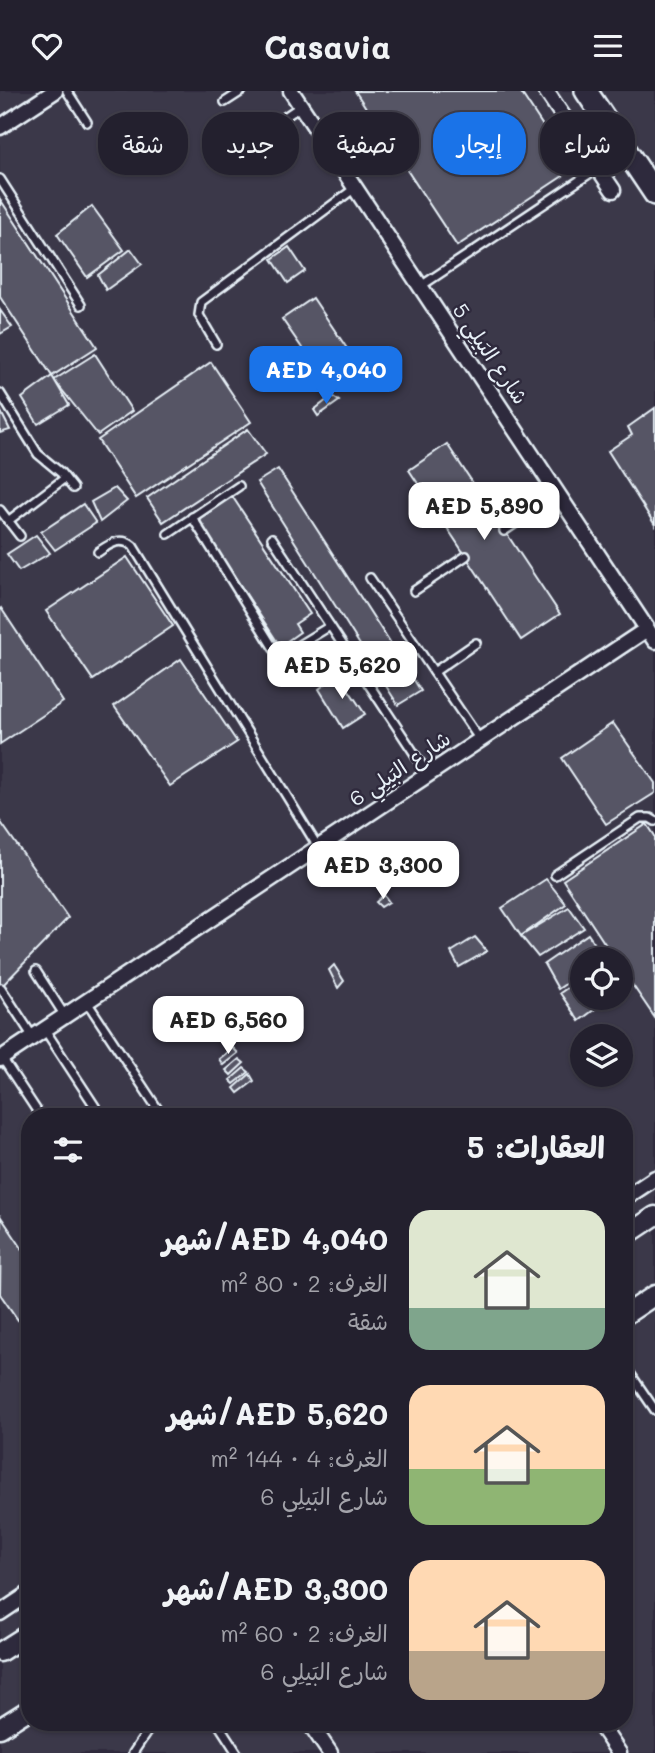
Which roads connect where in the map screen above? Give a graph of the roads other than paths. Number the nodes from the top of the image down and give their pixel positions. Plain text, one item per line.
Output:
1 (55, 91) edge
2 (67, 91) edge
3 (242, 91) edge
4 (291, 91) edge
5 (546, 91) edge
6 (586, 91) edge
7 (225, 102) dead end
8 (301, 106) junction
9 (292, 112) edge
10 (560, 112) edge
11 (87, 122) dead end
12 (0, 127) edge
13 (587, 175) edge
14 (603, 175) edge
15 (0, 179) edge
16 (355, 188) junction
17 (613, 190) dead end
18 (655, 194) edge
19 (420, 286) junction
20 (81, 305) dead end
21 (216, 344) dead end
22 (0, 393) edge
23 (65, 478) junction
24 (239, 486) dead end
25 (73, 488) dead end
26 (558, 495) junction
27 (0, 510) edge
28 (192, 517) junction
29 (8, 521) junction
30 (504, 531) dead end
31 (168, 534) dead end
32 (20, 536) dead end
33 (272, 538) dead end
34 (98, 552) dead end
35 (466, 557) dead end
36 (370, 578) dead end
37 (414, 591) dead end
38 (330, 626) junction
39 (651, 635) edge
40 (476, 643) dead end
41 (434, 673) junction
42 (480, 740) junction
43 (429, 775) junction
44 (655, 821) edge
45 (318, 848) junction
46 (555, 875) dead end
47 (36, 971) dead end
48 (1, 988) edge
49 (87, 1001) junction
50 (65, 1016) junction
51 (39, 1033) junction
52 (1, 1058) edge
53 (35, 1108) edge
54 (95, 1108) edge
55 (157, 1108) edge
56 (655, 1178) edge
57 (633, 1193) edge
58 (655, 1216) edge
59 (633, 1231) edge
60 (655, 1295) edge
61 (633, 1312) edge
62 (633, 1377) edge
63 (655, 1410) edge
64 (21, 1599) edge
65 (0, 1613) edge
66 (21, 1639) edge
67 (0, 1652) edge
68 (21, 1715) edge
69 (0, 1728) edge
70 (149, 1731) edge
71 (223, 1731) edge
72 (315, 1731) edge
73 (604, 1731) edge
74 (133, 1753) edge
75 (237, 1753) edge
76 (330, 1753) edge
77 (619, 1753) edge

1 - 12 street
2 - 11 lane
3 - 7 lane
4 - 8 street, شارع البَيلِي 5
5 - 10 street
6 - 18 main road
8 - 9 lane
8 - 16 street, شارع البَيلِي 5
13 - 19 lane
14 - 17 street
15 - 20 lane
16 - 19 street, شارع البَيلِي 5
16 - 21 lane
19 - 26 street, شارع البَيلِي 5
22 - 23 lane
23 - 25 lane
23 - 29 lane
24 - 28 lane
26 - 30 lane
26 - 39 street, شارع البَيلِي 5
27 - 29 lane
28 - 31 lane
28 - 38 lane
29 - 32 lane
33 - 38 lane
34 - 45 lane
35 - 37 lane
36 - 41 lane
38 - 43 lane
39 - 42 street, شارع البَيلِي 6
40 - 41 lane
41 - 42 lane
42 - 43 street, شارع البَيلِي 6
43 - 45 street, شارع البَيلِي 6
44 - 46 lane
45 - 49 street, شارع البَيلِي 6
47 - 50 lane
48 - 51 lane
49 - 50 street, شارع البَيلِي 6
49 - 55 lane
50 - 51 street, شارع البَيلِي 6
51 - 52 street, شارع البَيلِي 6
51 - 54 lane
52 - 53 lane
56 - 57 street
58 - 59 street
60 - 61 street
62 - 63 lane
64 - 65 street
66 - 67 street
68 - 69 street
70 - 74 lane
71 - 75 lane
72 - 76 street
73 - 77 street

